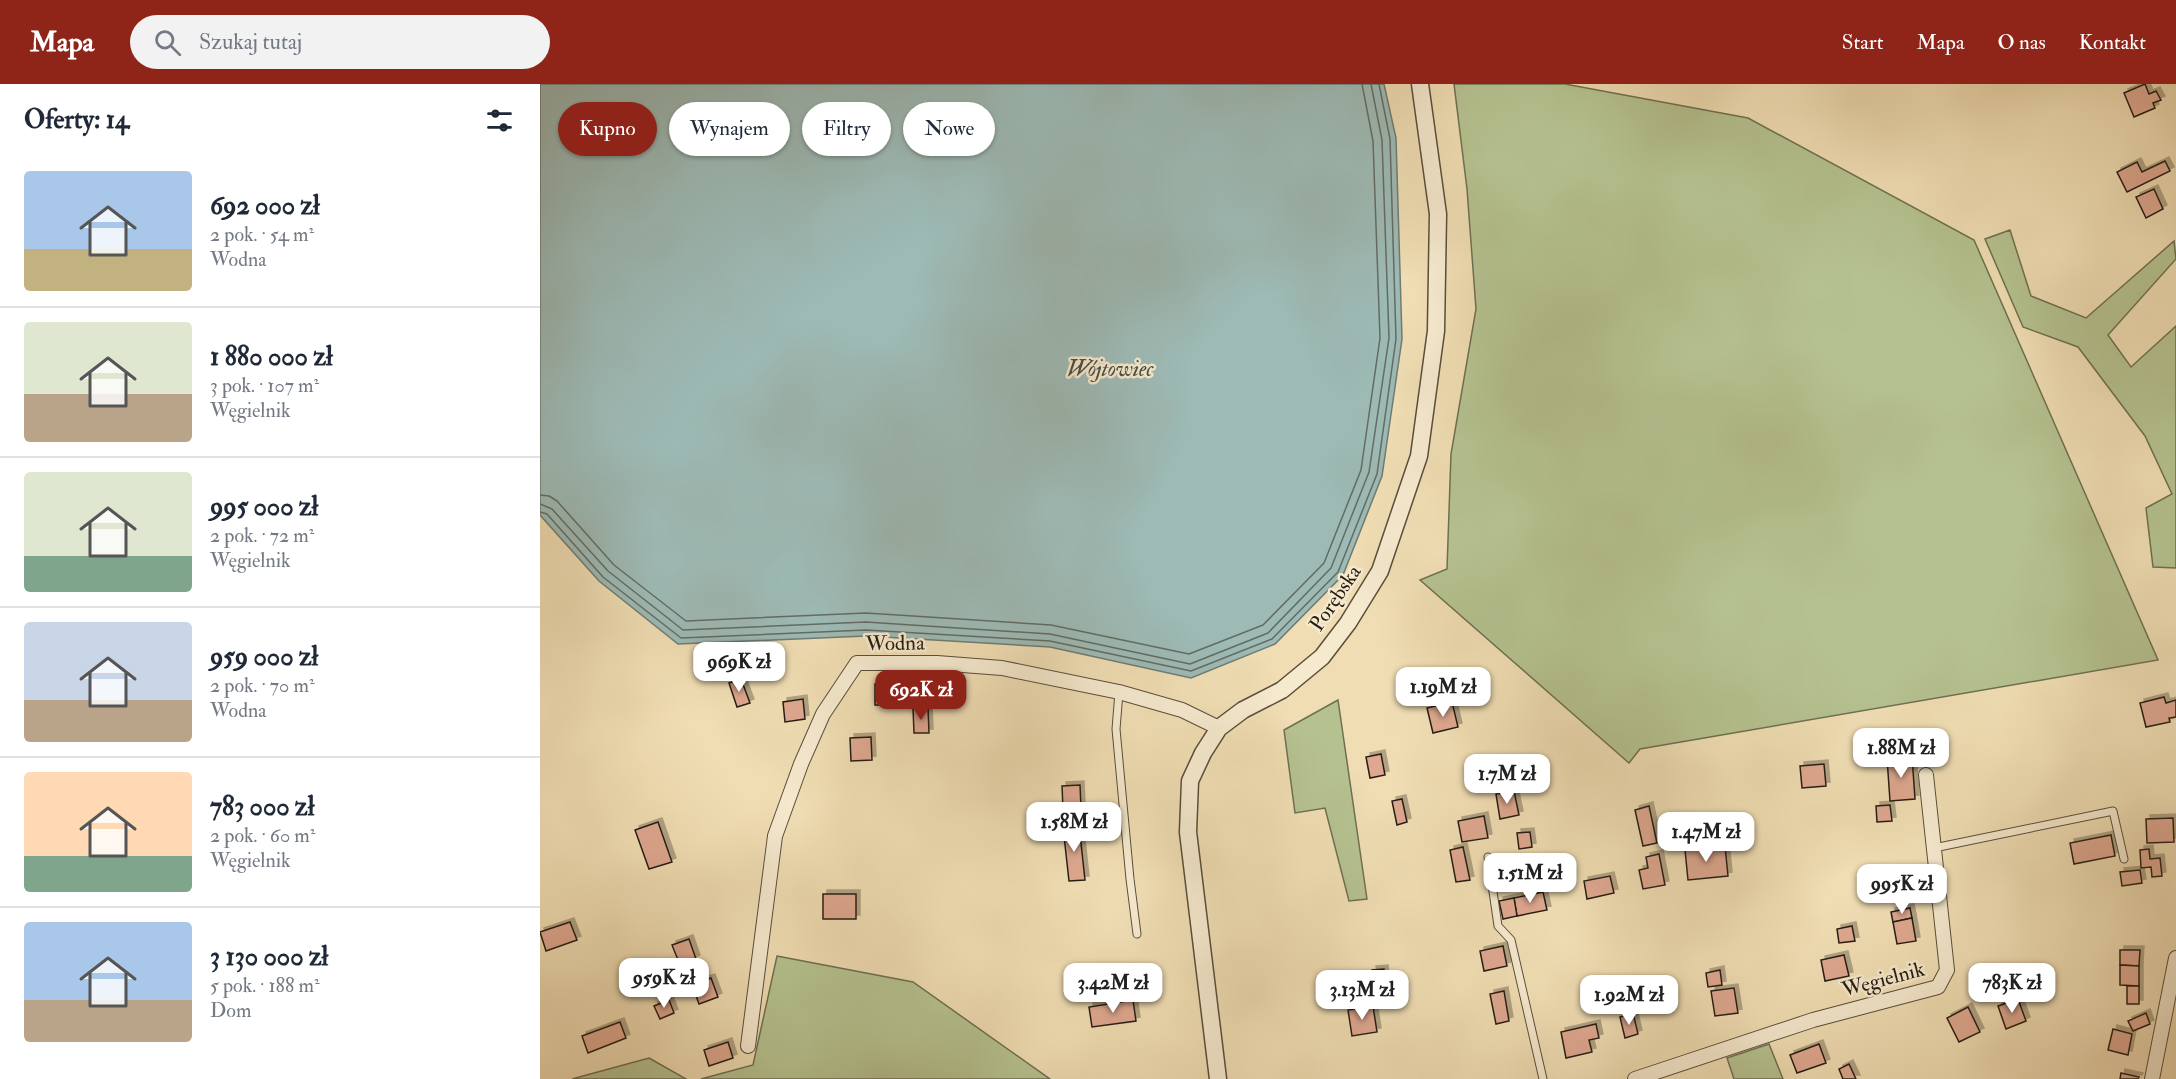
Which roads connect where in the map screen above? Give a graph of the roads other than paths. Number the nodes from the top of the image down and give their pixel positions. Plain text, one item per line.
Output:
1 (1420, 84) edge
2 (1119, 692) junction
3 (1219, 728) junction
4 (1926, 776) dead end
5 (1934, 848) junction
6 (1488, 857) dead end
7 (2124, 859) dead end
8 (1137, 934) dead end
9 (2176, 958) edge
10 (748, 1046) dead end
11 (1218, 1079) edge
12 (1543, 1079) edge
13 (1635, 1079) edge
14 (2152, 1079) edge

1 - 3 street, Porębska
2 - 3 street, Wodna
2 - 8 lane
2 - 10 street, Wodna
3 - 11 street, Porębska
4 - 5 street, Węgielnik
5 - 7 lane
5 - 13 street, Węgielnik
6 - 12 lane
9 - 14 street

